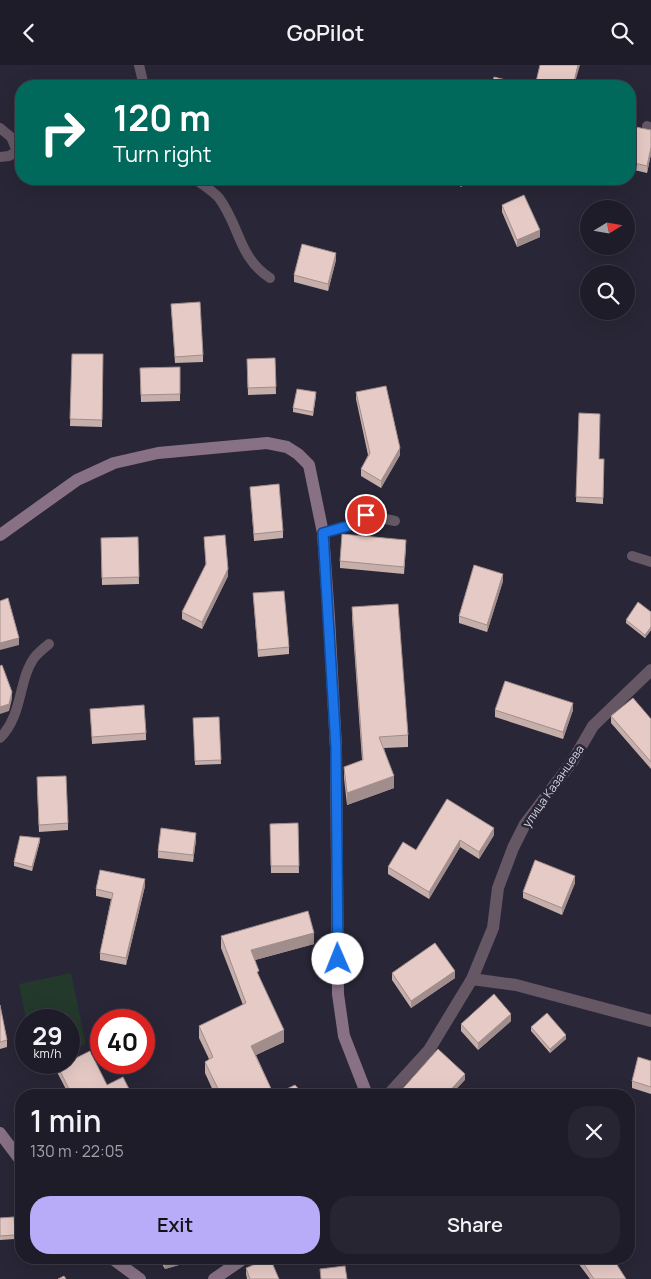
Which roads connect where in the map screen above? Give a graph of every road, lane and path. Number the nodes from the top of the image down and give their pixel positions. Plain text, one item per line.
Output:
1 (139, 65) edge
2 (143, 80) edge
3 (0, 128) edge
4 (15, 143) edge
5 (15, 153) edge
6 (0, 157) edge
7 (203, 185) edge
8 (270, 278) dead end
9 (395, 521) dead end
10 (323, 533) junction
11 (0, 535) edge
12 (632, 556) dead end
13 (651, 562) edge
14 (49, 644) dead end
15 (651, 670) edge
16 (0, 738) edge
17 (472, 979) junction
18 (651, 1021) edge
19 (364, 1089) edge
20 (393, 1089) edge
21 (0, 1133) edge
22 (15, 1153) edge
23 (120, 1264) edge
24 (236, 1264) edge
25 (140, 1279) edge
26 (214, 1279) edge

1 - 2 lane
3 - 4 lane
5 - 6 lane
7 - 8 lane
9 - 10 lane
10 - 11 street
10 - 19 street
12 - 13 lane
14 - 16 lane
15 - 17 street, улица Казанцева
17 - 18 street
17 - 20 street, улица Казанцева
21 - 22 street
23 - 25 street
24 - 26 street

